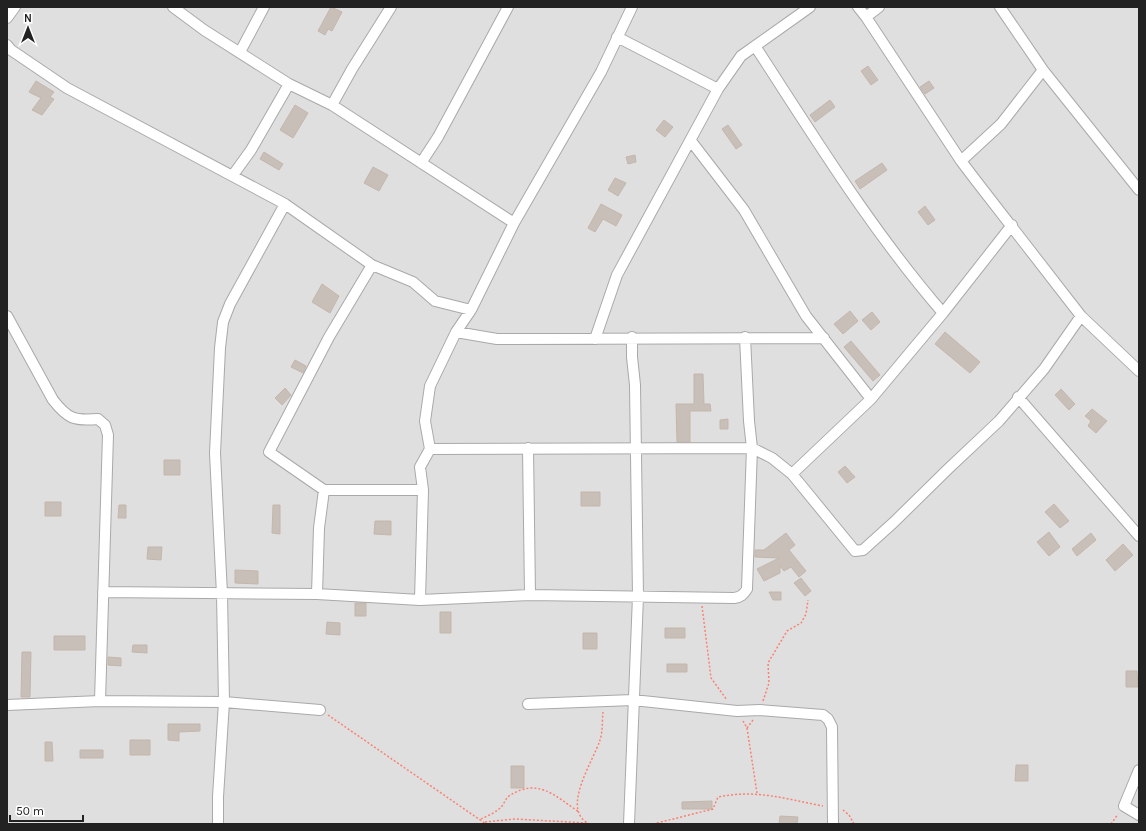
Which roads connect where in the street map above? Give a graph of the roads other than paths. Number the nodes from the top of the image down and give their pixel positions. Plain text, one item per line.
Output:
1 (15, 7) edge
2 (173, 7) edge
3 (264, 7) edge
4 (392, 7) edge
5 (508, 7) edge
6 (632, 7) edge
7 (810, 7) edge
8 (858, 7) edge
9 (879, 7) edge
10 (1000, 7) edge
11 (866, 17) junction
12 (7, 18) edge
13 (617, 38) junction
14 (7, 45) edge
15 (755, 46) junction
16 (240, 52) junction
17 (1044, 70) junction
18 (289, 84) junction
19 (718, 89) junction
20 (332, 105) junction
21 (691, 141) junction
22 (962, 161) junction
23 (421, 163) junction
24 (233, 175) junction
25 (1139, 190) edge
26 (285, 204) junction
27 (514, 223) junction
28 (1012, 225) junction
29 (372, 265) junction
30 (471, 310) junction
31 (943, 313) junction
32 (7, 316) edge
33 (1081, 316) junction
34 (456, 332) junction
35 (632, 337) junction
36 (744, 338) junction
37 (824, 338) junction
38 (595, 339) junction
39 (1139, 371) edge
40 (1018, 397) junction
41 (870, 400) junction
42 (528, 448) junction
43 (752, 448) junction
44 (430, 449) junction
45 (636, 449) junction
46 (792, 474) junction
47 (324, 490) junction
48 (423, 490) junction
49 (1139, 536) edge
50 (103, 592) junction
51 (222, 594) junction
52 (317, 594) junction
53 (530, 595) junction
54 (638, 596) junction
55 (420, 600) junction
56 (633, 700) junction
57 (100, 701) junction
58 (224, 702) junction
59 (528, 704) dead end
60 (7, 705) edge
61 (320, 710) road end
62 (1139, 770) edge
63 (1139, 815) edge
64 (218, 824) edge
65 (630, 824) edge
66 (833, 824) edge

1 - 12 street
2 - 16 street
3 - 16 street
4 - 20 street
5 - 23 street
6 - 13 street
7 - 15 street
8 - 11 street
9 - 11 street
10 - 17 street
11 - 22 street
13 - 19 street
13 - 27 street
14 - 24 street
15 - 19 street
15 - 31 street
16 - 18 street
17 - 22 street
17 - 25 street
18 - 20 street
18 - 24 street
19 - 21 street
20 - 23 street
21 - 37 street
21 - 38 street
22 - 28 street
23 - 27 street
24 - 26 street
26 - 29 street
26 - 51 street
27 - 30 street
28 - 31 street
28 - 33 street
29 - 30 street
29 - 47 street
30 - 34 street
31 - 41 street
32 - 50 street
33 - 39 street
33 - 40 street
34 - 38 street
34 - 44 street
35 - 36 street
35 - 38 street
35 - 45 street
36 - 37 street
36 - 43 street
37 - 41 street
40 - 46 street
40 - 49 street
41 - 46 street
42 - 44 street
42 - 45 street
42 - 53 street
43 - 45 street
43 - 46 street
43 - 54 street
44 - 48 street
45 - 54 street
47 - 48 street
47 - 52 street
48 - 55 street
50 - 51 street
50 - 57 street
51 - 52 street
51 - 58 street
52 - 55 street
53 - 54 street
53 - 55 street
54 - 56 street
56 - 59 street
56 - 65 street
56 - 66 street
57 - 58 street
57 - 60 street
58 - 61 street
58 - 64 street
62 - 63 street

